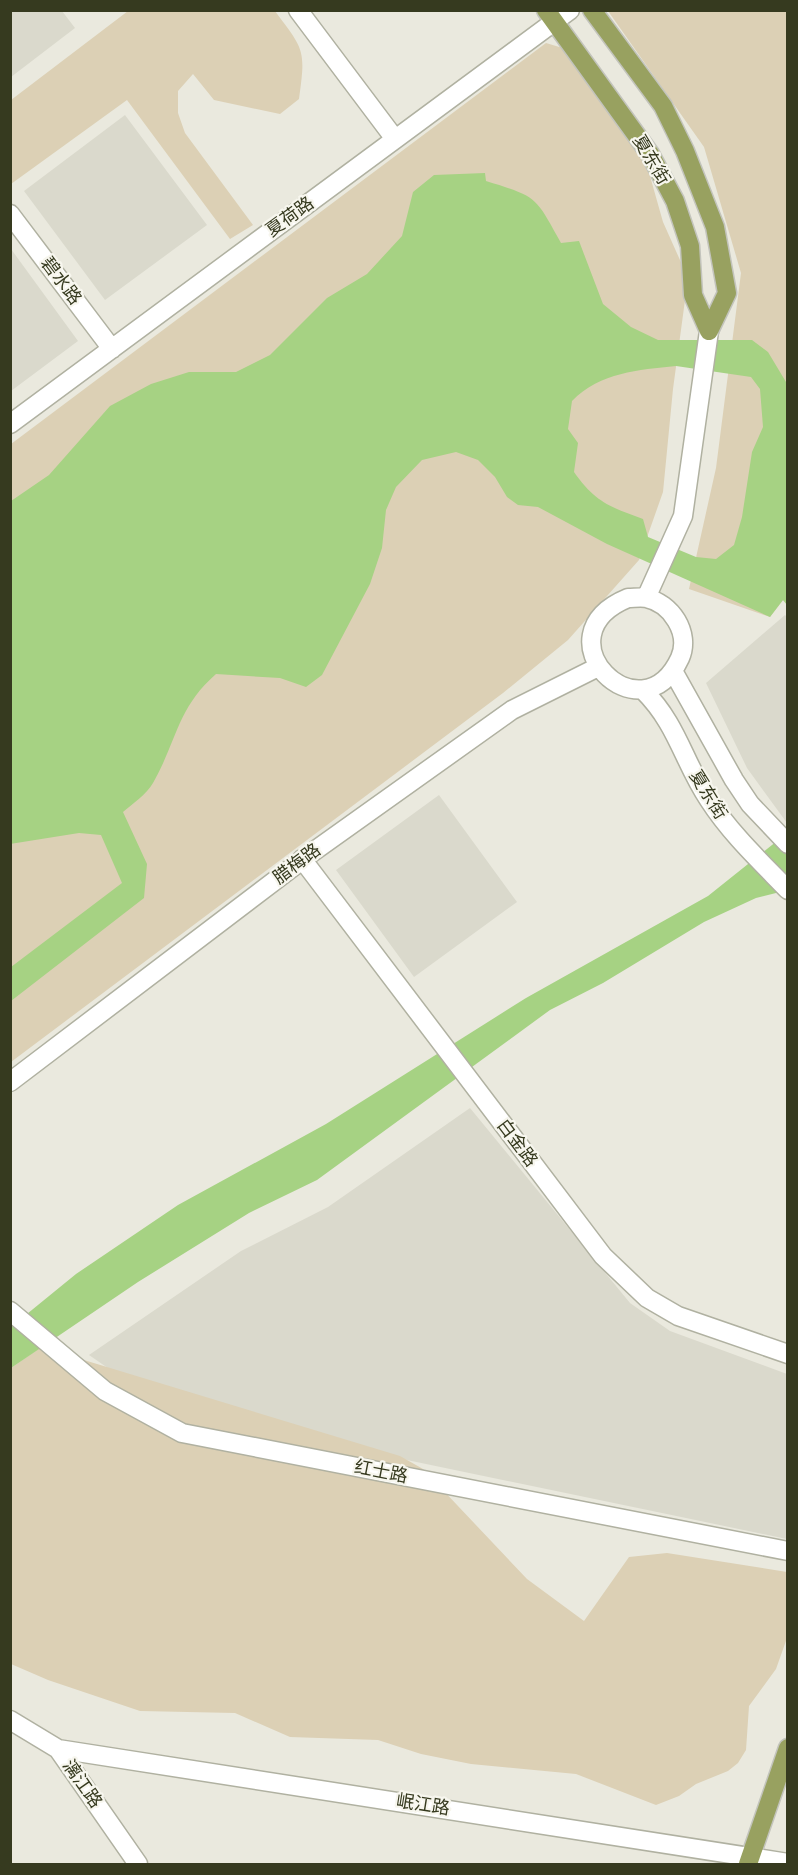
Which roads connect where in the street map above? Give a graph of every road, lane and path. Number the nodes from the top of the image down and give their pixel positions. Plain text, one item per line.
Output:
1 (298, 10) edge
2 (570, 10) edge
3 (592, 10) edge
4 (550, 16) edge
5 (395, 139) junction
6 (10, 214) edge
7 (709, 331) junction
8 (112, 349) junction
9 (10, 424) edge
10 (646, 598) junction
11 (598, 667) junction
12 (673, 671) junction
13 (643, 690) junction
14 (782, 838) edge
15 (302, 859) junction
16 (788, 890) edge
17 (10, 1082) edge
18 (10, 1311) edge
19 (788, 1354) edge
20 (788, 1551) edge
21 (10, 1720) edge
22 (788, 1748) edge
23 (58, 1749) junction
24 (749, 1860) edge
25 (788, 1863) edge
26 (138, 1864) edge

1 - 5 street
2 - 4 street, 夏荷路
3 - 7 main road, 夏东街
4 - 5 street, 夏荷路
4 - 7 main road, 夏东街
5 - 8 street, 夏荷路
6 - 8 street, 碧水路
7 - 10 street, 夏东街
8 - 9 street, 夏荷路
10 - 11 street
10 - 12 street
11 - 13 street
11 - 15 street, 腊梅路
12 - 13 street
12 - 14 street, 夏东街
13 - 16 street, 夏东街
15 - 17 street, 腊梅路
15 - 19 street, 白金路
18 - 20 street, 红士路
21 - 23 street, 漓江路
22 - 24 main road
23 - 24 street, 岷江路
23 - 26 street, 漓江路
24 - 25 street, 岷江路

